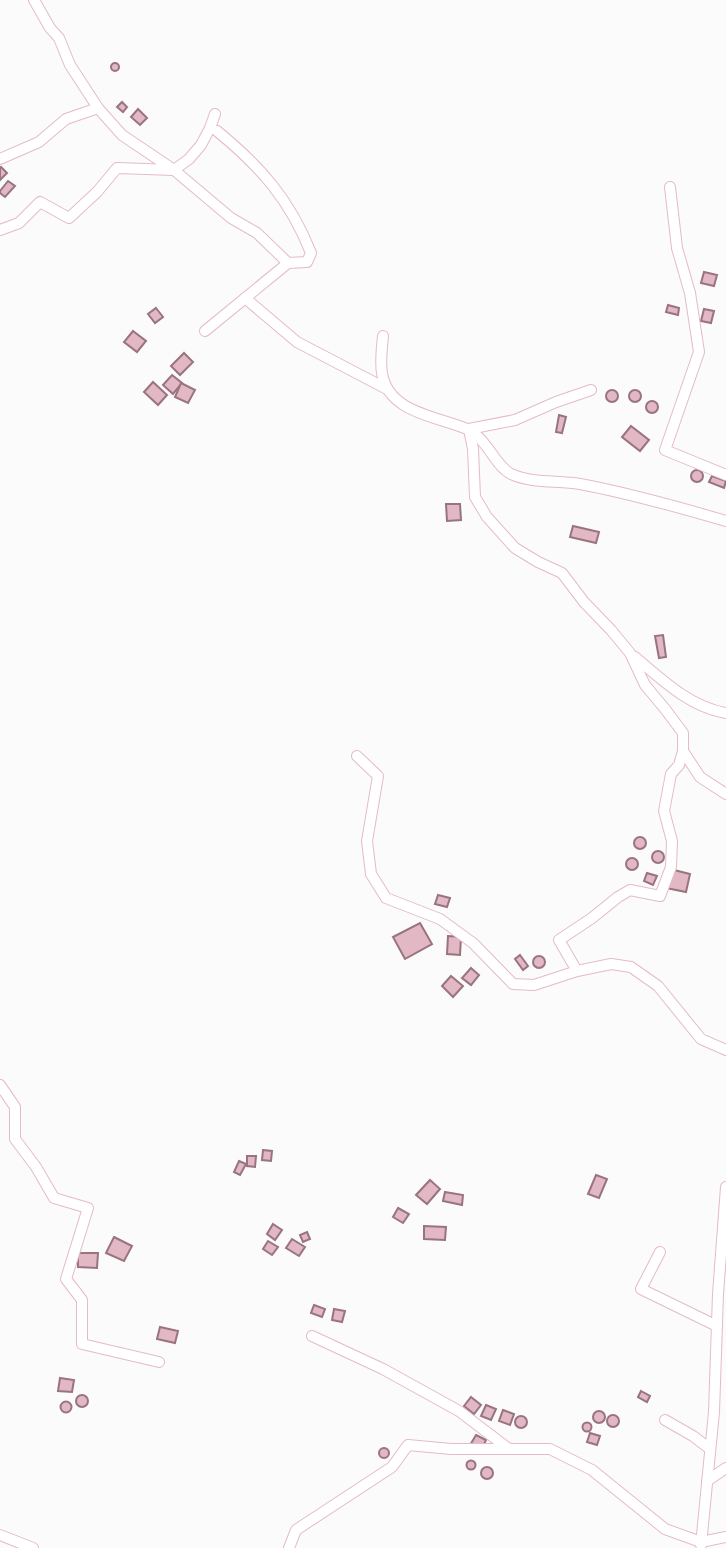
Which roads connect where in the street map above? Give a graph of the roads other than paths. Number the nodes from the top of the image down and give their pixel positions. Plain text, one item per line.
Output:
1 (34, 0) edge
2 (98, 108) junction
3 (215, 114) dead end
4 (217, 131) dead end
5 (0, 159) edge
6 (174, 170) junction
7 (670, 187) dead end
8 (0, 230) edge
9 (288, 263) junction
10 (245, 299) junction
11 (205, 331) dead end
12 (383, 335) dead end
13 (387, 389) junction
14 (591, 390) dead end
15 (469, 429) junction
16 (726, 475) edge
17 (726, 521) edge
18 (630, 653) junction
19 (726, 713) edge
20 (683, 751) junction
21 (357, 756) dead end
22 (726, 794) edge
23 (577, 971) junction
24 (726, 1050) edge
25 (0, 1084) edge
26 (726, 1187) edge
27 (660, 1252) dead end
28 (717, 1326) junction
29 (312, 1336) dead end
30 (721, 1346) edge
31 (159, 1362) dead end
32 (665, 1420) dead end
33 (509, 1449) junction
34 (710, 1449) junction
35 (726, 1468) edge
36 (707, 1481) junction
37 (0, 1535) edge
38 (726, 1537) edge
39 (699, 1546) edge
40 (33, 1548) edge
41 (289, 1548) edge

1 - 2 street
2 - 5 street
2 - 6 street
3 - 6 street
4 - 9 street
6 - 8 street
6 - 9 street
7 - 16 street
9 - 10 street
10 - 11 street
10 - 13 street
12 - 13 street
13 - 15 street
14 - 15 street
15 - 17 street
15 - 18 street
18 - 19 street
18 - 20 street
20 - 22 street
20 - 23 street
21 - 23 street
23 - 24 street
25 - 31 street
26 - 28 street
27 - 28 street
28 - 30 street
29 - 33 street
30 - 34 street
32 - 34 street
33 - 39 street
33 - 41 street
34 - 36 street
35 - 36 street
36 - 39 street
37 - 40 street
38 - 39 street

